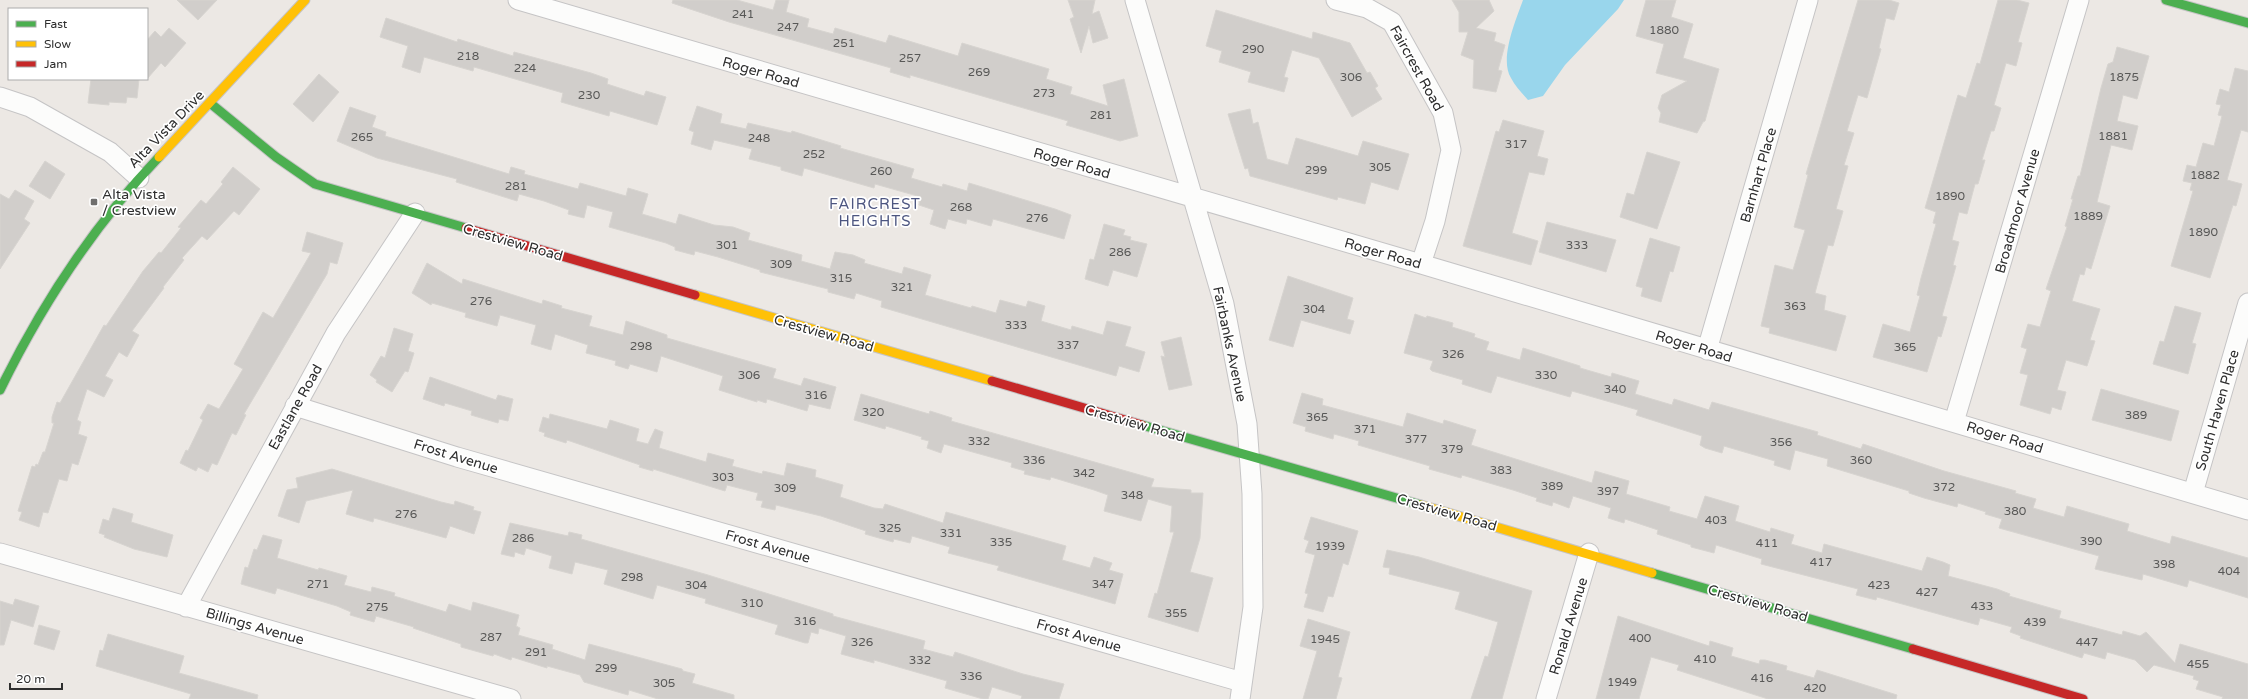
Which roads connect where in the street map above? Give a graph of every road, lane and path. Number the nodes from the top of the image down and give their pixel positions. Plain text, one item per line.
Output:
1 (305, 0) edge
2 (518, 0) edge
3 (1135, 0) edge
4 (1336, 0) edge
5 (1808, 0) edge
6 (2079, 0) edge
7 (2166, 0) edge
8 (2248, 23) edge
9 (0, 97) edge
10 (210, 103) junction
11 (139, 178) junction
12 (1192, 198) junction
13 (415, 213) junction
14 (1421, 264) junction
15 (2248, 303) edge
16 (1707, 350) junction
17 (0, 390) edge
18 (295, 406) junction
19 (1954, 422) junction
20 (1248, 456) junction
21 (2193, 494) junction
22 (2248, 510) edge
23 (0, 553) edge
24 (1589, 553) junction
25 (186, 607) junction
26 (1241, 690) edge
27 (511, 699) edge
28 (1546, 699) edge
29 (2083, 699) edge

1 - 10 street, Alta Vista Drive
2 - 12 street, Roger Road
3 - 12 street, Fairbanks Avenue
4 - 14 street, Faircrest Road
5 - 16 street, Barnhart Place
6 - 19 street, Broadmoor Avenue
7 - 8 street
9 - 11 street
10 - 11 street, Alta Vista Drive
10 - 13 street, Crestview Road
11 - 17 street, Alta Vista Drive
12 - 14 street, Roger Road
12 - 20 street, Fairbanks Avenue
13 - 18 street, Eastlane Road
13 - 20 street, Crestview Road
14 - 16 street, Roger Road
15 - 21 street, South Haven Place
16 - 19 street, Roger Road
18 - 25 street, Eastlane Road
18 - 26 street, Frost Avenue
19 - 21 street, Roger Road
20 - 24 street, Crestview Road
20 - 26 street, Fairbanks Avenue
21 - 22 street, Roger Road
23 - 25 street, Billings Avenue
24 - 28 street, Ronald Avenue
24 - 29 street, Crestview Road
25 - 27 street, Billings Avenue

